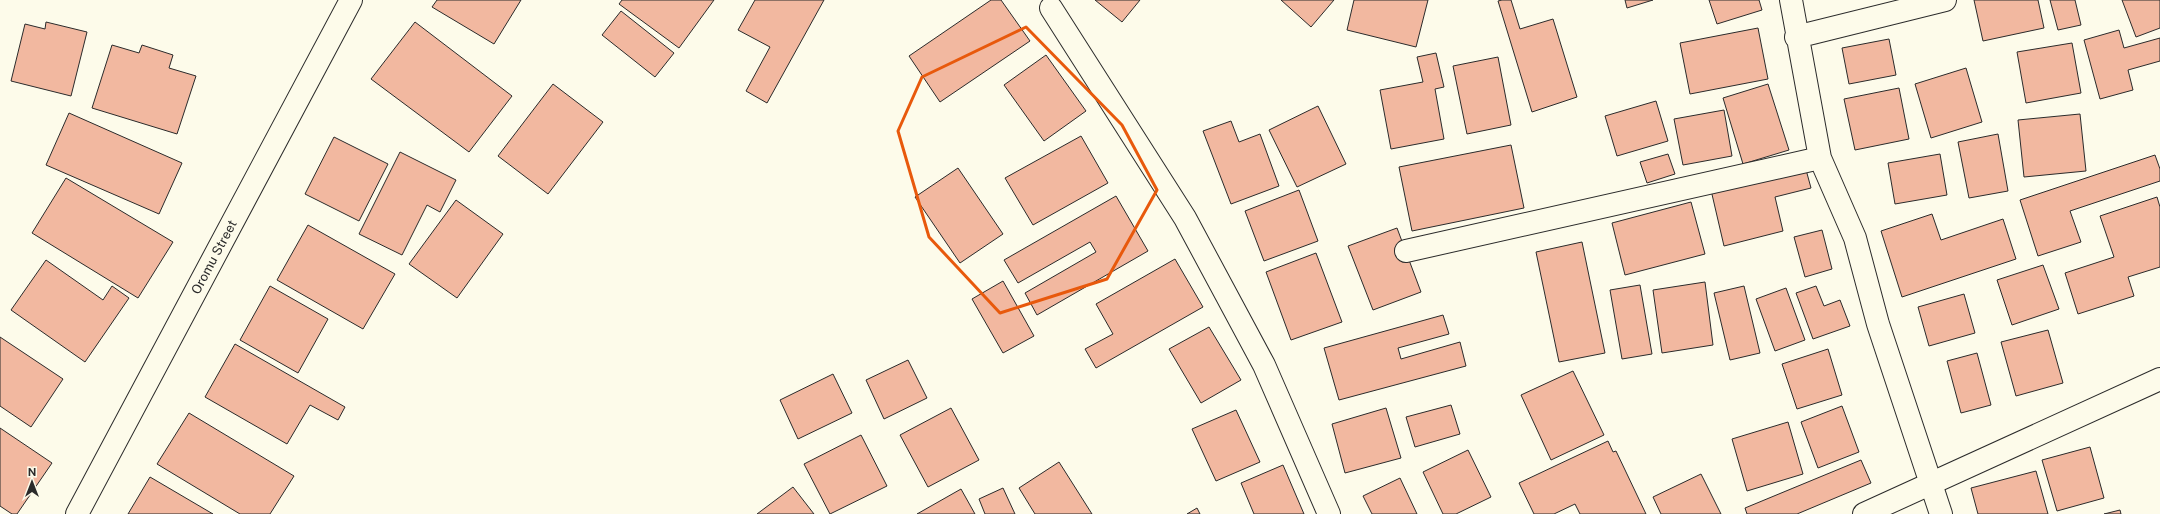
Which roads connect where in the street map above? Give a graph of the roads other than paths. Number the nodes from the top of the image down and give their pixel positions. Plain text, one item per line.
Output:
1 (351, 0) edge
2 (1791, 0) edge
3 (1945, 0) edge
4 (1051, 8) dead end
5 (1796, 37) junction
6 (1820, 158) junction
7 (1406, 251) dead end
8 (2160, 379) edge
9 (1930, 484) junction
10 (77, 514) edge
11 (1329, 514) edge
12 (1864, 514) edge
13 (1941, 514) edge

1 - 10 street, Oromu Street
2 - 5 street
3 - 5 street
4 - 11 street
5 - 6 street
6 - 7 street
6 - 9 street
8 - 9 street
9 - 12 street
9 - 13 street

